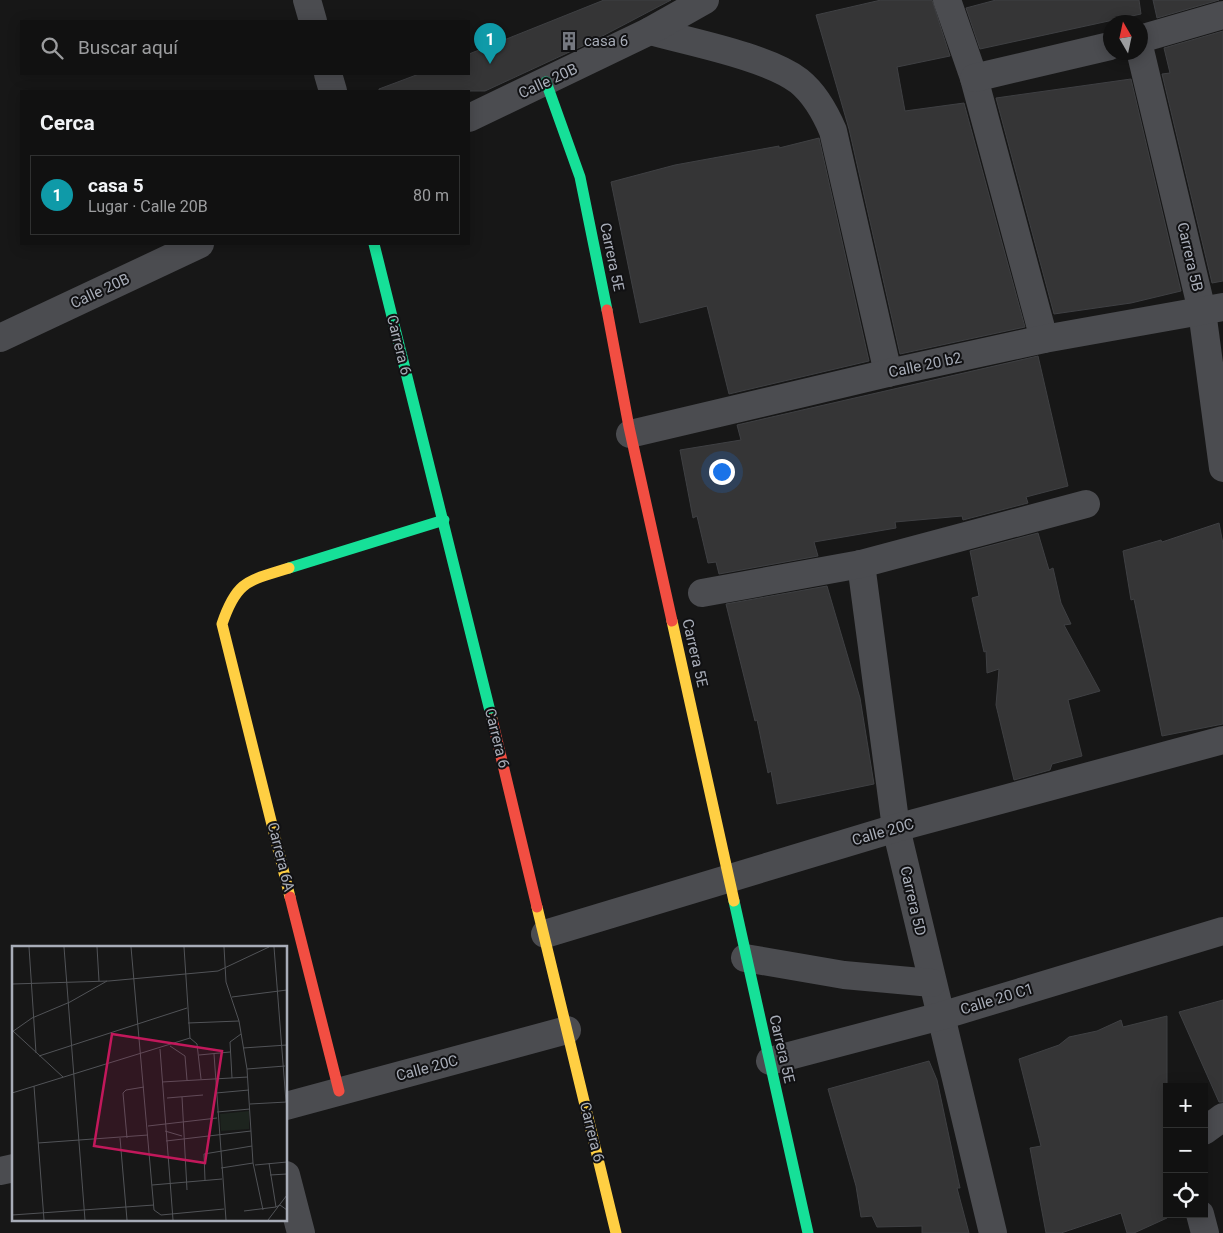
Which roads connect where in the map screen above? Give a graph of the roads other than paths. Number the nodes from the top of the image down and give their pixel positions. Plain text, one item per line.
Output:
1 (307, 0) edge
2 (705, 0) edge
3 (947, 0) edge
4 (1223, 15) edge
5 (313, 20) edge
6 (650, 32) junction
7 (1148, 37) edge
8 (1103, 48) edge
9 (1143, 60) edge
10 (328, 75) edge
11 (974, 78) junction
12 (546, 82) junction
13 (333, 90) edge
14 (470, 118) edge
15 (198, 245) edge
16 (374, 245) edge
17 (1213, 309) edge
18 (0, 338) edge
19 (1044, 339) junction
20 (888, 373) junction
21 (630, 434) junction
22 (1222, 463) edge
23 (1086, 504) dead end
24 (444, 520) junction
25 (861, 564) junction
26 (702, 593) dead end
27 (1223, 740) edge
28 (896, 828) junction
29 (731, 878) junction
30 (1223, 931) edge
31 (544, 934) junction
32 (745, 958) junction
33 (932, 983) junction
34 (941, 1016) junction
35 (567, 1030) junction
36 (770, 1061) junction
37 (339, 1091) junction
38 (288, 1105) edge
39 (1223, 1117) edge
40 (1208, 1128) edge
41 (288, 1184) edge
42 (1201, 1218) edge
43 (301, 1233) edge
44 (616, 1233) edge
45 (808, 1233) edge
46 (993, 1233) edge
47 (1205, 1233) edge

1 - 5 street
2 - 6 street, Calle 20B
3 - 11 street
4 - 7 street
6 - 12 street, Calle 20B
6 - 20 street
8 - 11 street
9 - 17 street, Carrera 5B
10 - 13 street
11 - 19 street
12 - 14 street, Calle 20B
12 - 21 street, Carrera 5E
15 - 18 street, Calle 20B
16 - 24 street, Carrera 6
17 - 19 street, Calle 20 b2
17 - 22 street, Carrera 5B
19 - 20 street, Calle 20 b2
20 - 21 street, Calle 20 b2
21 - 29 street, Carrera 5E
23 - 25 street
24 - 31 street, Carrera 6
24 - 37 street, Carrera 6A
25 - 26 street
25 - 28 street, Carrera 5D
27 - 28 street, Calle 20C
28 - 29 street, Calle 20C
28 - 33 street, Carrera 5D
29 - 31 street, Calle 20C
29 - 32 street, Carrera 5E
30 - 34 street, Calle 20 C1
31 - 35 street, Carrera 6
32 - 33 street
32 - 36 street, Carrera 5E
33 - 34 street, Carrera 5D
34 - 36 street, Calle 20 C1
34 - 46 street, Carrera 5D
35 - 37 street, Calle 20C
35 - 44 street, Carrera 6
36 - 45 street, Carrera 5E
37 - 38 street, Calle 20C
39 - 40 street
41 - 43 street
42 - 47 street

